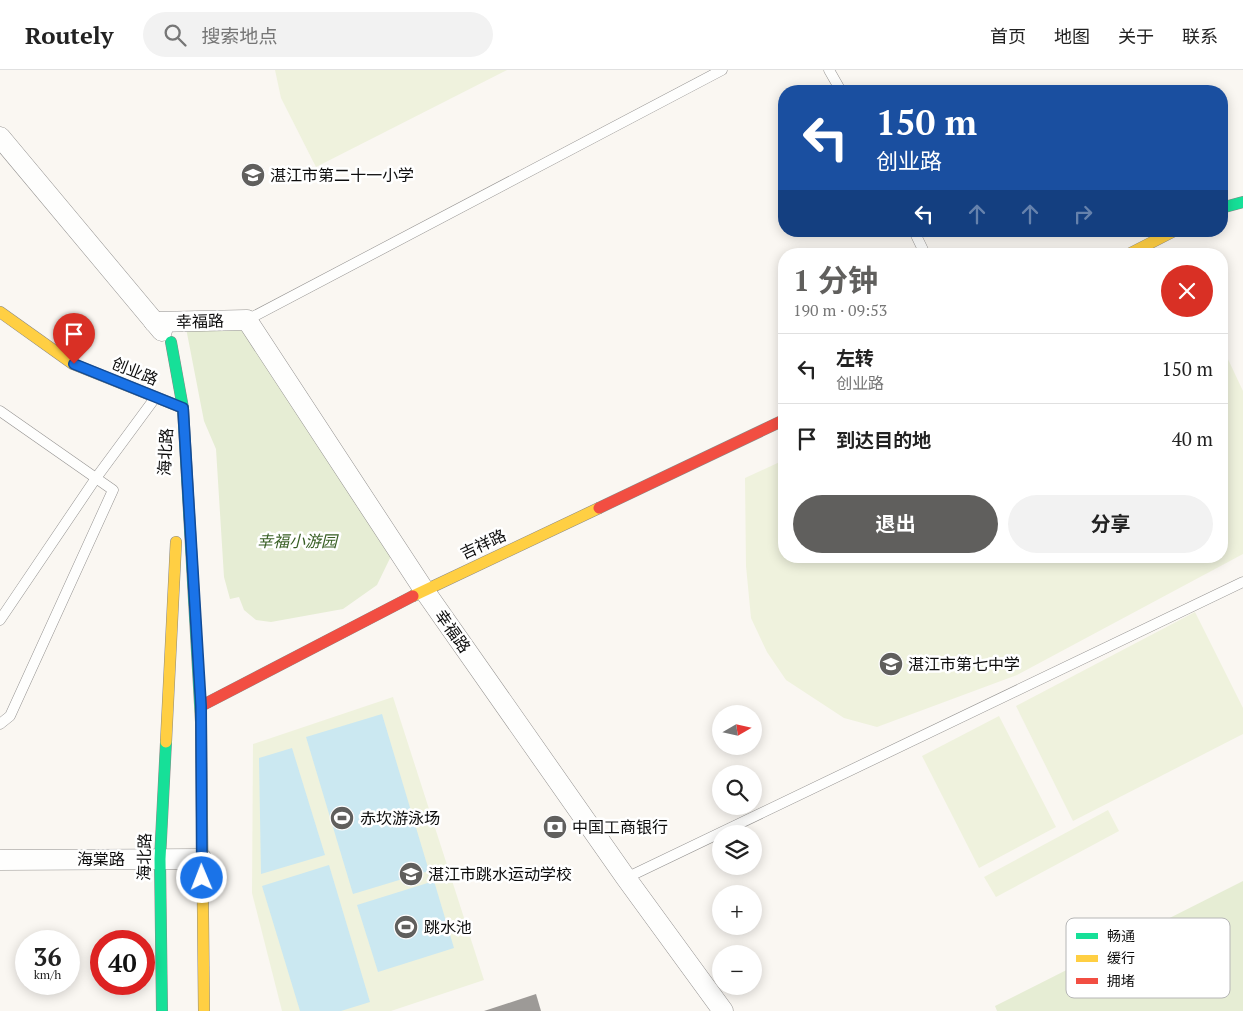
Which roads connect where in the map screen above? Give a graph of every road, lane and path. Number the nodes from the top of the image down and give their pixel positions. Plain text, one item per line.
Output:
1 (722, 70) edge
2 (830, 70) edge
3 (838, 85) edge
4 (0, 137) edge
5 (1243, 202) edge
6 (1228, 206) edge
7 (1162, 237) edge
8 (1140, 248) edge
9 (0, 312) edge
10 (247, 320) junction
11 (154, 322) junction
12 (172, 342) joint
13 (156, 397) junction
14 (183, 408) junction
15 (0, 411) edge
16 (778, 423) edge
17 (96, 478) junction
18 (1243, 582) edge
19 (424, 590) junction
20 (0, 620) edge
21 (201, 706) junction
22 (0, 724) edge
23 (160, 859) junction
24 (202, 859) junction
25 (0, 860) edge
26 (626, 878) junction
27 (162, 1011) edge
28 (204, 1011) edge
29 (723, 1011) edge

1 - 10 lane
2 - 3 lane
4 - 11 street, 幸福路
5 - 6 street
7 - 8 street
9 - 13 street, 创业路
10 - 11 street, 幸福路
10 - 19 street, 幸福路
11 - 12 street, 幸福路
12 - 14 street
13 - 14 street, 创业路
13 - 17 lane
14 - 21 street, 海北路
14 - 23 street, 海北路
15 - 17 lane
16 - 19 street, 吉祥路
17 - 20 lane
17 - 22 lane
18 - 26 lane
19 - 21 street, 吉祥路
19 - 26 street, 幸福路
21 - 24 street, 海北路
23 - 24 street, 海棠路
23 - 25 street, 海棠路
23 - 27 street, 海北路
24 - 28 street, 海北路
26 - 29 street, 幸福路

